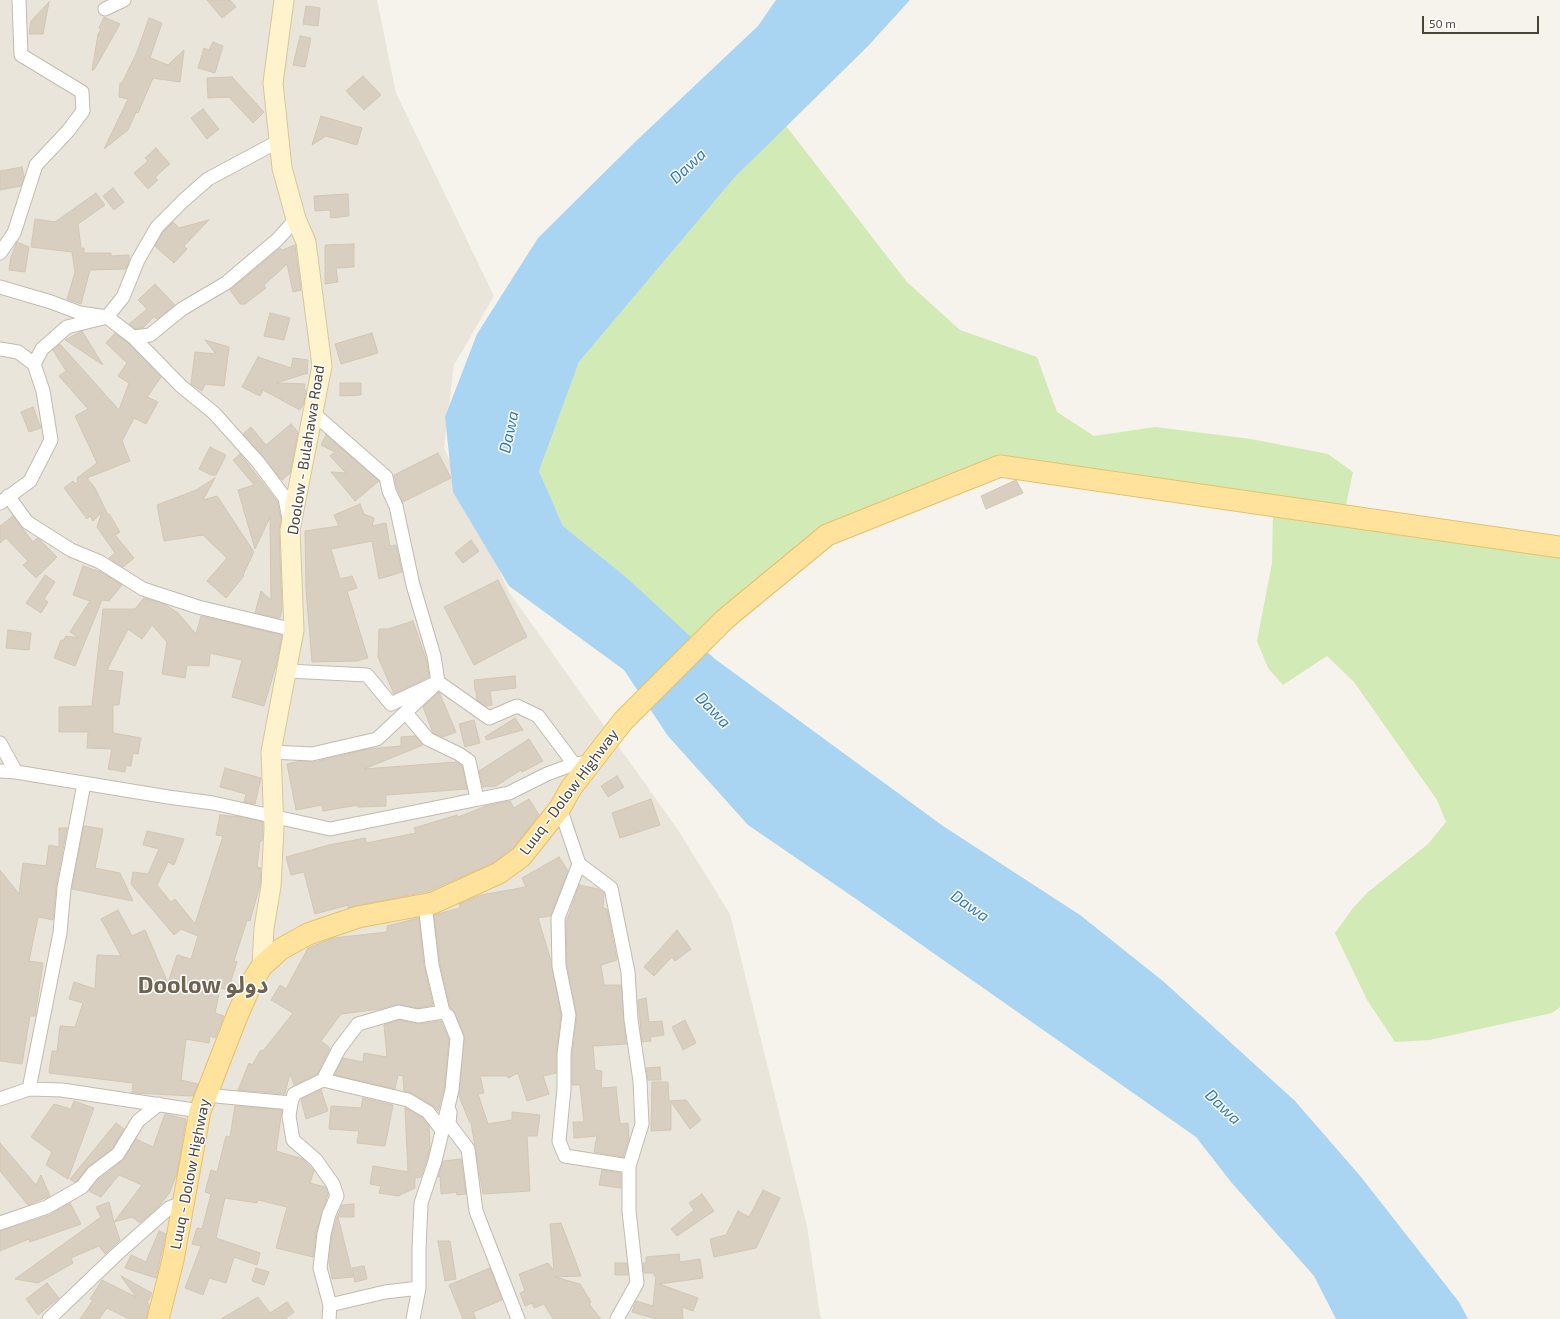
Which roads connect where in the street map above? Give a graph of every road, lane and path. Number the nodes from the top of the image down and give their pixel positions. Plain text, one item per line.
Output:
1 (19, 0) edge
2 (124, 0) edge
3 (284, 0) edge
4 (104, 9) dead end
5 (279, 140) junction
6 (296, 219) junction
7 (0, 253) edge
8 (0, 287) edge
9 (107, 317) junction
10 (134, 337) junction
11 (0, 349) edge
12 (34, 364) junction
13 (313, 413) junction
14 (4, 499) edge
15 (290, 530) junction
16 (1560, 547) edge
17 (294, 630) junction
18 (288, 671) junction
19 (438, 682) junction
20 (406, 713) junction
21 (0, 743) edge
22 (271, 752) junction
23 (583, 763) junction
24 (0, 771) edge
25 (16, 772) junction
26 (84, 784) junction
27 (477, 799) junction
28 (560, 808) junction
29 (274, 817) junction
30 (579, 864) junction
31 (425, 904) junction
32 (262, 966) junction
33 (443, 1012) junction
34 (323, 1080) junction
35 (29, 1089) junction
36 (452, 1090) junction
37 (0, 1099) edge
38 (291, 1102) junction
39 (203, 1103) junction
40 (158, 1104) junction
41 (442, 1130) junction
42 (629, 1166) junction
43 (184, 1202) junction
44 (0, 1223) edge
45 (420, 1288) junction
46 (330, 1305) junction
47 (49, 1319) edge
48 (158, 1319) edge
49 (330, 1319) edge
50 (413, 1319) edge
51 (518, 1319) edge
52 (617, 1319) edge

1 - 7 street
2 - 4 street
3 - 5 main road, Doolow - Bulahawa Road
5 - 6 main road, Doolow - Bulahawa Road
5 - 9 street
6 - 10 street
6 - 13 main road, Doolow - Bulahawa Road
8 - 9 street
9 - 10 street
9 - 12 street
10 - 15 street
11 - 12 street
12 - 14 street
13 - 15 main road, Doolow - Bulahawa Road
13 - 19 street
14 - 17 street
15 - 17 main road, Doolow - Bulahawa Road
16 - 23 main road, Luuq - Dolow Highway
17 - 18 main road, Doolow - Bulahawa Road
18 - 19 street
18 - 22 main road, Doolow - Bulahawa Road
19 - 20 street
19 - 23 street
20 - 22 street
20 - 27 street
21 - 25 street
22 - 29 main road, Doolow - Bulahawa Road
23 - 27 street
23 - 28 main road, Luuq - Dolow Highway
24 - 25 street
25 - 26 street
26 - 29 street
26 - 35 street
27 - 29 street
28 - 30 street
28 - 31 main road, Luuq - Dolow Highway
29 - 32 main road, Doolow - Bulahawa Road
30 - 42 street
30 - 42 street
31 - 32 main road, Luuq - Dolow Highway
31 - 33 street
32 - 39 main road, Luuq - Dolow Highway
33 - 34 street
33 - 36 street
34 - 38 street
34 - 41 street
35 - 37 street
35 - 40 street
36 - 41 street
36 - 51 street
38 - 39 street
38 - 46 street
39 - 40 street
39 - 43 main road, Luuq - Dolow Highway
40 - 44 street
41 - 45 street
42 - 52 street
43 - 47 street
43 - 48 main road, Luuq - Dolow Highway
45 - 46 street
45 - 50 street
46 - 49 street

